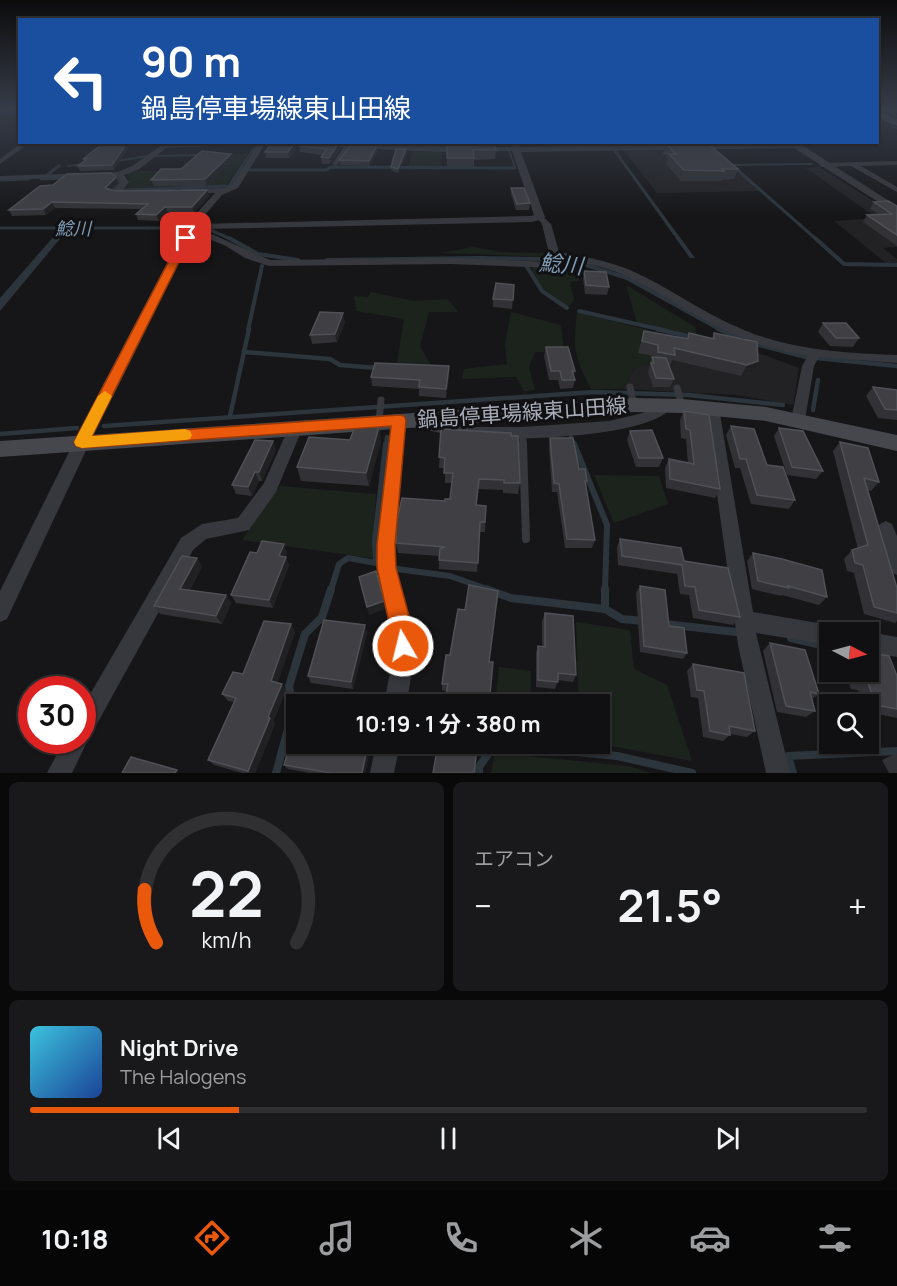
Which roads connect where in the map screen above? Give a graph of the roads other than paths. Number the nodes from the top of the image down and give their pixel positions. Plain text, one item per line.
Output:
1 (22, 146) edge
2 (161, 146) edge
3 (260, 146) edge
4 (348, 146) edge
5 (516, 146) edge
6 (795, 146) edge
7 (0, 162) edge
8 (897, 163) edge
9 (336, 164) dead end
10 (852, 164) junction
11 (823, 165) junction
12 (119, 174) junction
13 (877, 177) junction
14 (897, 177) edge
15 (0, 178) edge
16 (897, 189) edge
17 (225, 190) junction
18 (174, 191) edge
19 (140, 192) edge
20 (897, 211) edge
21 (540, 217) junction
22 (194, 230) junction
23 (556, 260) junction
24 (897, 359) edge
25 (811, 360) junction
26 (676, 399) junction
27 (381, 400) dead end
28 (712, 408) junction
29 (386, 417) junction
30 (798, 420) junction
31 (296, 427) junction
32 (524, 433) junction
33 (82, 442) junction
34 (897, 443) edge
35 (0, 449) edge
36 (886, 529) dead end
37 (526, 539) dead end
38 (897, 566) edge
39 (0, 612) edge
40 (745, 621) junction
41 (819, 633) edge
42 (879, 644) edge
43 (897, 646) edge
44 (397, 694) edge
45 (96, 706) edge
46 (70, 754) edge
47 (386, 754) edge
48 (59, 773) edge
49 (382, 773) edge
50 (778, 773) edge

1 - 7 street
2 - 12 street
3 - 17 street
4 - 9 street
5 - 21 street
6 - 11 street
8 - 10 street
10 - 11 street
10 - 13 street
11 - 20 street
12 - 15 street
12 - 19 street
13 - 14 street
13 - 16 street
17 - 18 street
17 - 22 street
21 - 22 street
21 - 23 street
22 - 23 street
22 - 33 street
23 - 25 street
24 - 25 street
25 - 30 street
26 - 28 main road, 鍋島停車場線東山田線
26 - 29 main road, 鍋島停車場線東山田線
26 - 32 street
27 - 29 lane
28 - 30 main road, 鍋島停車場線東山田線
28 - 40 street
29 - 31 main road, 鍋島停車場線東山田線
29 - 32 street
29 - 44 street
30 - 34 main road, 鍋島停車場線東山田線
31 - 33 main road, 鍋島停車場線東山田線
31 - 45 street
32 - 37 lane
33 - 35 main road, 鍋島停車場線東山田線
33 - 39 street
36 - 38 street
40 - 41 street
40 - 50 street
42 - 43 street
46 - 48 street
47 - 49 street

